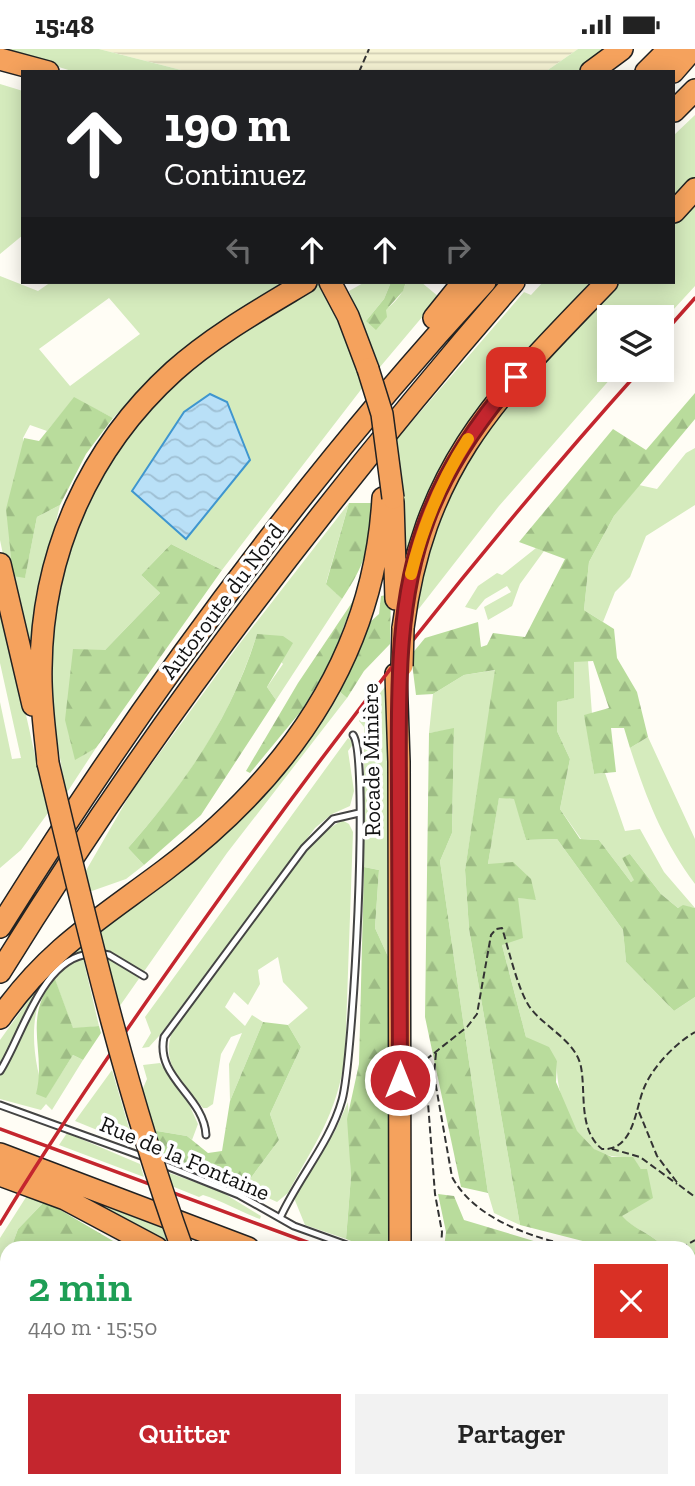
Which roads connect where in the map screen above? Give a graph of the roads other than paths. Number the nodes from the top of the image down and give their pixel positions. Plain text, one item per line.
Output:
1 (622, 49) edge
2 (636, 49) edge
3 (669, 49) edge
4 (693, 49) edge
5 (0, 59) edge
6 (0, 70) edge
7 (41, 70) edge
8 (594, 70) edge
9 (613, 70) edge
10 (648, 70) edge
11 (675, 70) edge
12 (21, 77) edge
13 (695, 90) edge
14 (695, 97) edge
15 (675, 112) edge
16 (675, 112) edge
17 (695, 189) edge
18 (675, 211) edge
19 (303, 284) edge
20 (331, 284) edge
21 (461, 284) edge
22 (483, 284) edge
23 (511, 284) edge
24 (605, 284) edge
25 (372, 409) junction
26 (388, 498) junction
27 (0, 564) edge
28 (400, 632) junction
29 (353, 735) dead end
30 (48, 763) junction
31 (359, 813) junction
32 (63, 829) junction
33 (0, 927) edge
34 (0, 972) edge
35 (144, 976) dead end
36 (0, 1018) edge
37 (0, 1071) edge
38 (0, 1105) edge
39 (206, 1135) dead end
40 (0, 1154) edge
41 (0, 1175) edge
42 (280, 1218) junction
43 (144, 1241) edge
44 (180, 1241) edge
45 (230, 1241) edge
46 (338, 1241) edge
47 (400, 1241) edge

1 - 8 highway
2 - 9 highway
3 - 10 highway
4 - 11 highway
5 - 7 highway
6 - 12 highway
13 - 15 highway
14 - 16 highway
17 - 18 highway
19 - 30 highway
20 - 26 highway, Rocade Minière, bridge
21 - 25 highway
22 - 25 highway, Autoroute du Nord
23 - 34 highway, Autoroute du Nord
24 - 28 highway
25 - 32 highway, Autoroute du Nord
26 - 28 highway, Rocade Minière
26 - 36 highway
27 - 30 highway
28 - 47 highway, Rocade Minière
29 - 31 lane
30 - 32 highway, bridge
31 - 39 lane
31 - 42 lane
32 - 33 highway, Autoroute du Nord
32 - 44 highway, bridge
35 - 37 lane
38 - 42 lane, Rue de la Fontaine
40 - 45 highway
41 - 43 highway
42 - 46 lane, Rue de la Fontaine

